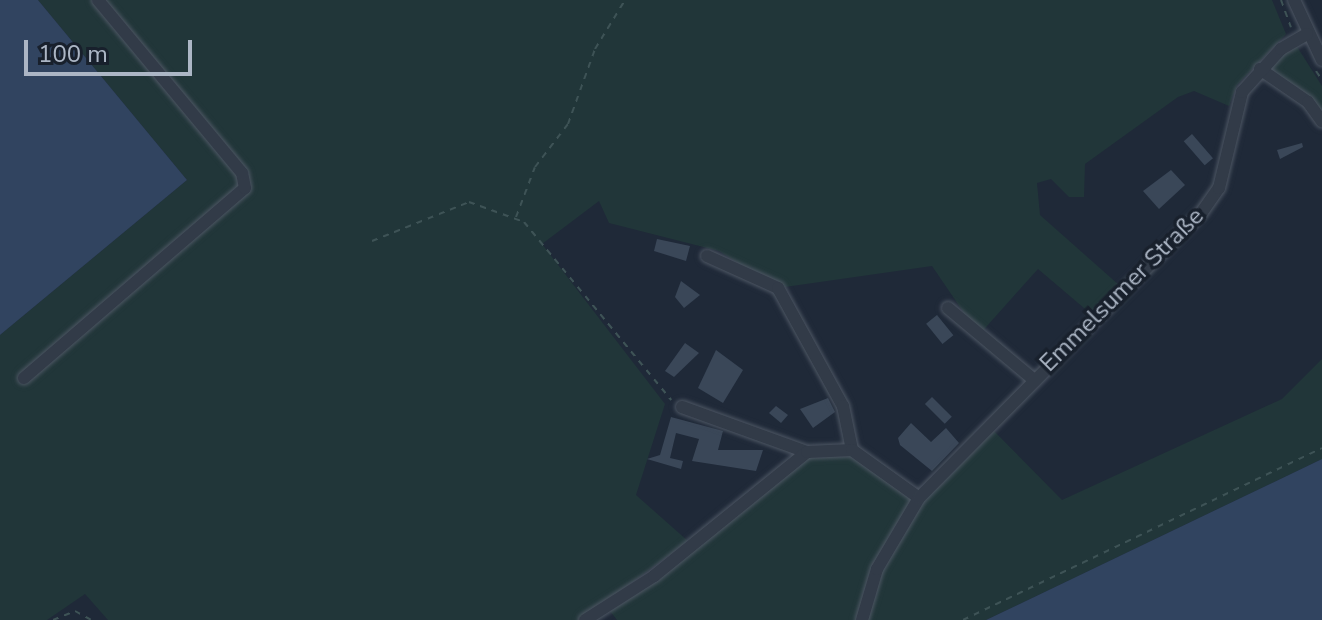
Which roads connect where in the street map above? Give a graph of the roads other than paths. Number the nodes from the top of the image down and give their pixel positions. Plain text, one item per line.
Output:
1 (98, 0) edge
2 (1294, 0) edge
3 (1302, 37) junction
4 (1322, 60) edge
5 (1260, 69) junction
6 (1322, 121) edge
7 (707, 256) dead end
8 (948, 308) dead end
9 (24, 378) dead end
10 (1034, 380) junction
11 (682, 407) road end
12 (852, 450) junction
13 (807, 452) junction
14 (919, 498) junction
15 (585, 620) edge
16 (862, 620) edge

1 - 9 street
2 - 3 street
3 - 4 street
3 - 5 street, Emmelsumer Straße
5 - 6 street
5 - 10 street, Emmelsumer Straße
7 - 12 street
8 - 10 street, Emmelsumer Straße
10 - 14 street, Emmelsumer Straße
11 - 13 street
12 - 13 street
12 - 14 street
13 - 15 street
14 - 16 street, Emmelsumer Straße

